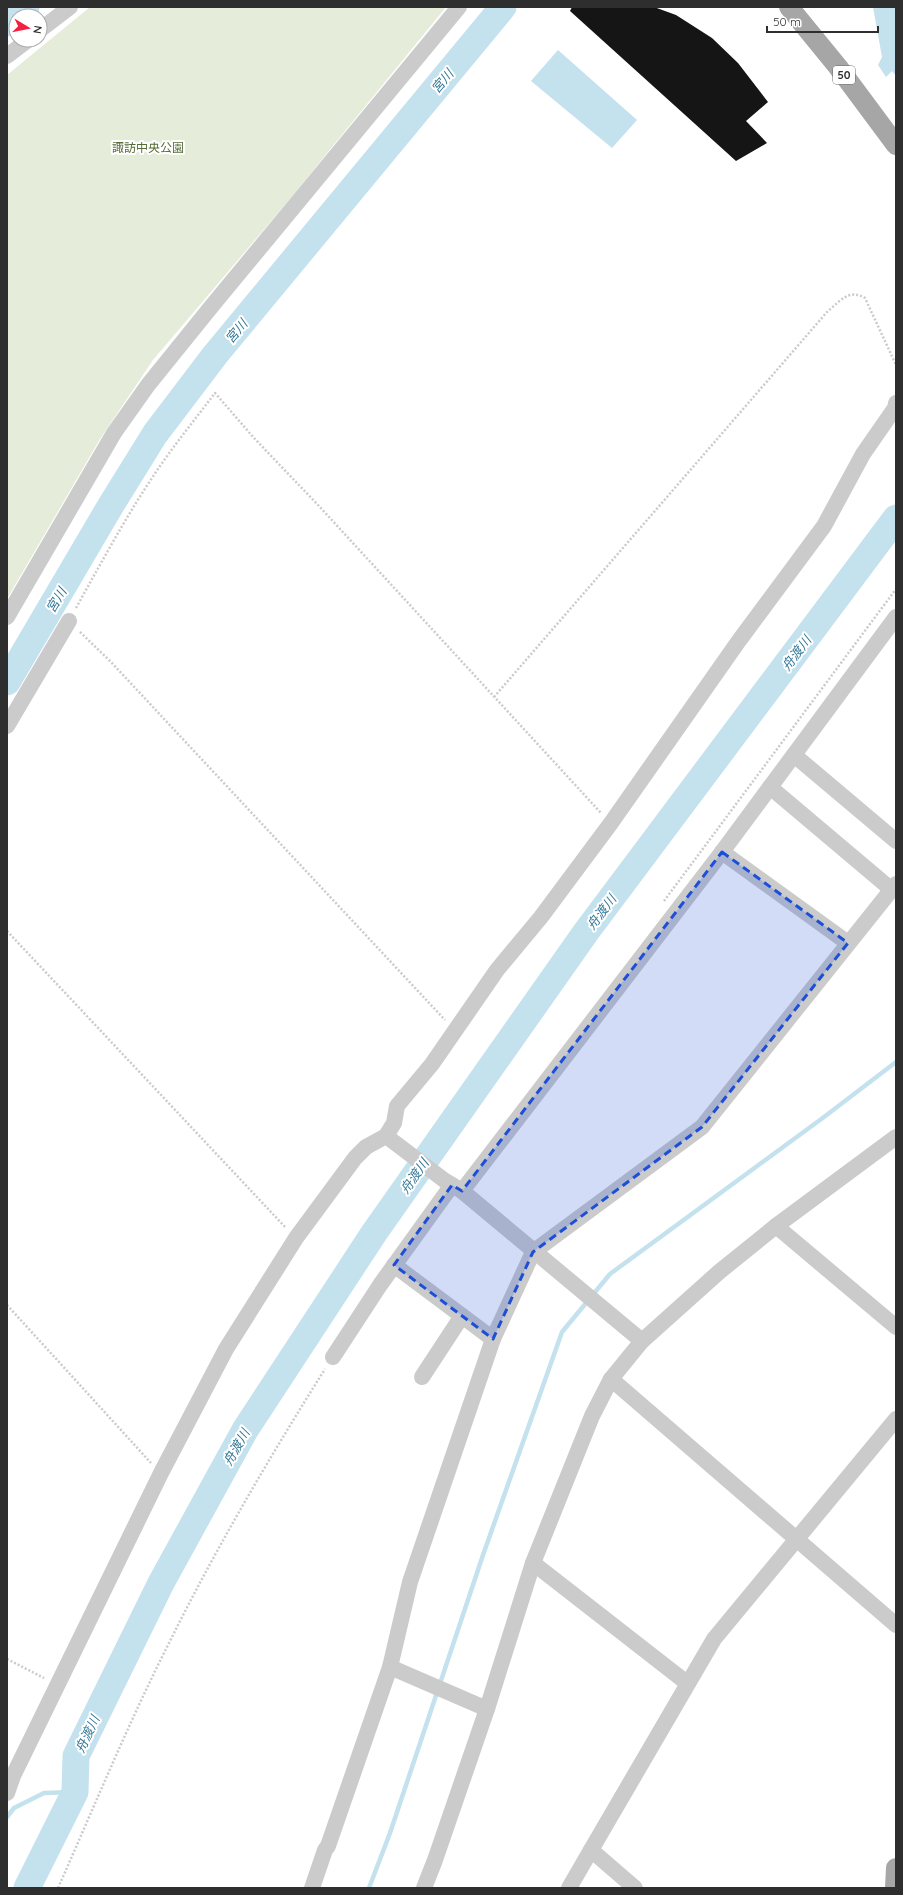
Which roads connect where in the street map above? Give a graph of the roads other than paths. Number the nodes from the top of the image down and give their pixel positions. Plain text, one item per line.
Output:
1 (70, 7) edge
2 (459, 7) edge
3 (789, 7) edge
4 (48, 24) edge
5 (18, 48) edge
6 (7, 56) edge
7 (896, 145) edge
8 (896, 403) edge
9 (7, 617) edge
10 (896, 617) edge
11 (69, 621) road end
12 (7, 726) edge
13 (794, 755) junction
14 (770, 787) junction
15 (896, 841) edge
16 (722, 852) junction
17 (894, 887) edge
18 (848, 943) junction
19 (896, 1136) edge
20 (390, 1139) junction
21 (452, 1185) junction
22 (776, 1226) junction
23 (533, 1252) junction
24 (394, 1266) junction
25 (462, 1316) junction
26 (896, 1327) edge
27 (493, 1339) junction
28 (642, 1341) junction
29 (333, 1357) road end
30 (422, 1377) dead end
31 (611, 1379) junction
32 (896, 1419) edge
33 (795, 1539) junction
34 (533, 1563) junction
35 (896, 1625) edge
36 (390, 1667) junction
37 (687, 1683) junction
38 (487, 1709) junction
39 (7, 1793) edge
40 (591, 1850) junction
41 (896, 1868) edge
42 (312, 1888) edge
43 (424, 1888) edge
44 (569, 1888) edge
45 (635, 1888) edge
46 (894, 1888) edge

1 - 4 street
2 - 9 street
3 - 7 main road, 50
5 - 6 street
8 - 20 street
10 - 13 street
11 - 12 street
13 - 14 street
13 - 15 street
14 - 16 street
14 - 17 street
16 - 18 street
16 - 21 street
17 - 18 street
18 - 23 street
19 - 22 street
20 - 21 street
20 - 39 street
21 - 23 street
21 - 24 street
22 - 26 street
22 - 28 street
23 - 27 street
23 - 28 street
24 - 25 street
24 - 29 street
25 - 27 street
25 - 30 street
27 - 36 street
28 - 31 street
31 - 33 street
31 - 34 street
32 - 33 street
33 - 35 street
33 - 37 street
34 - 37 street
34 - 38 street
36 - 38 street
36 - 42 street
37 - 40 street
38 - 43 street
40 - 44 street
40 - 45 street
41 - 46 main road

